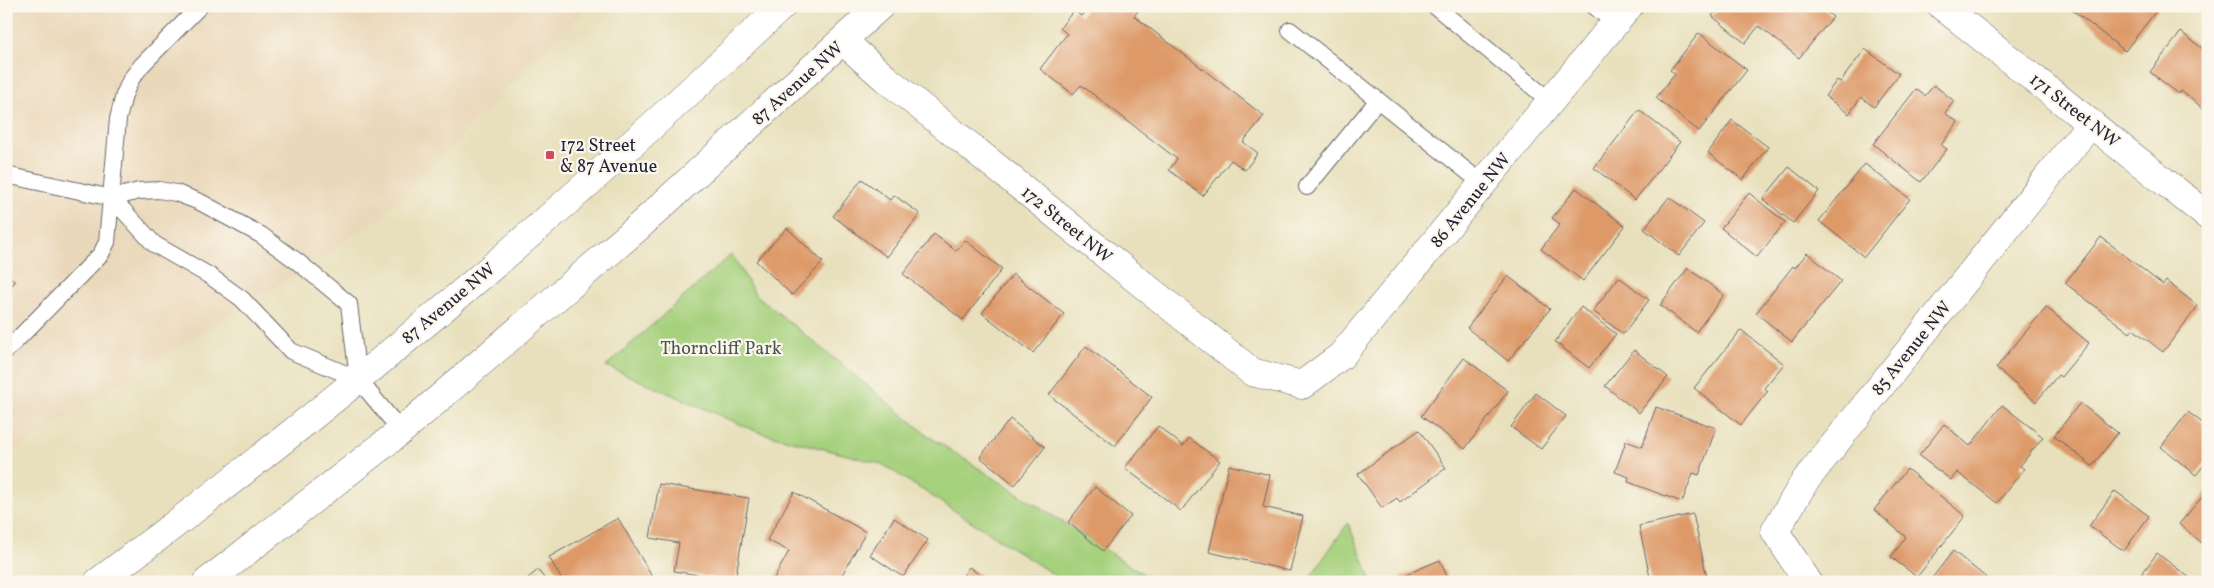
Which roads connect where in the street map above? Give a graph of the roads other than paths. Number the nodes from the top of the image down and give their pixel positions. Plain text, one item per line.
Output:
1 (200, 6) edge
2 (782, 6) edge
3 (860, 6) edge
4 (880, 6) edge
5 (1435, 6) edge
6 (1594, 6) edge
7 (1942, 6) edge
8 (1622, 15) edge
9 (1290, 30) dead end
10 (843, 41) junction
11 (1378, 100) junction
12 (1550, 102) junction
13 (2091, 123) junction
14 (6, 175) edge
15 (1483, 184) junction
16 (1307, 187) dead end
17 (112, 198) junction
18 (2208, 216) edge
19 (6, 351) edge
20 (358, 379) junction
21 (1302, 385) joint
22 (401, 431) junction
23 (98, 582) edge
24 (207, 582) edge
25 (1808, 582) edge

1 - 17 lane
2 - 20 street, 87 Avenue NW
3 - 10 street
4 - 10 street, 87 Avenue NW
5 - 12 lane
6 - 8 lane
7 - 13 street, 171 Street NW
8 - 12 street, 86 Avenue NW
9 - 11 lane
10 - 21 street, 172 Street NW
10 - 22 street, 87 Avenue NW
11 - 15 lane
11 - 16 lane
12 - 15 street, 86 Avenue NW
13 - 18 street, 171 Street NW
13 - 25 street, 85 Avenue NW
14 - 17 lane
15 - 21 street, 86 Avenue NW
17 - 19 lane
17 - 20 lane
17 - 20 lane
20 - 22 lane
20 - 23 street, 87 Avenue NW
22 - 24 street, 87 Avenue NW

